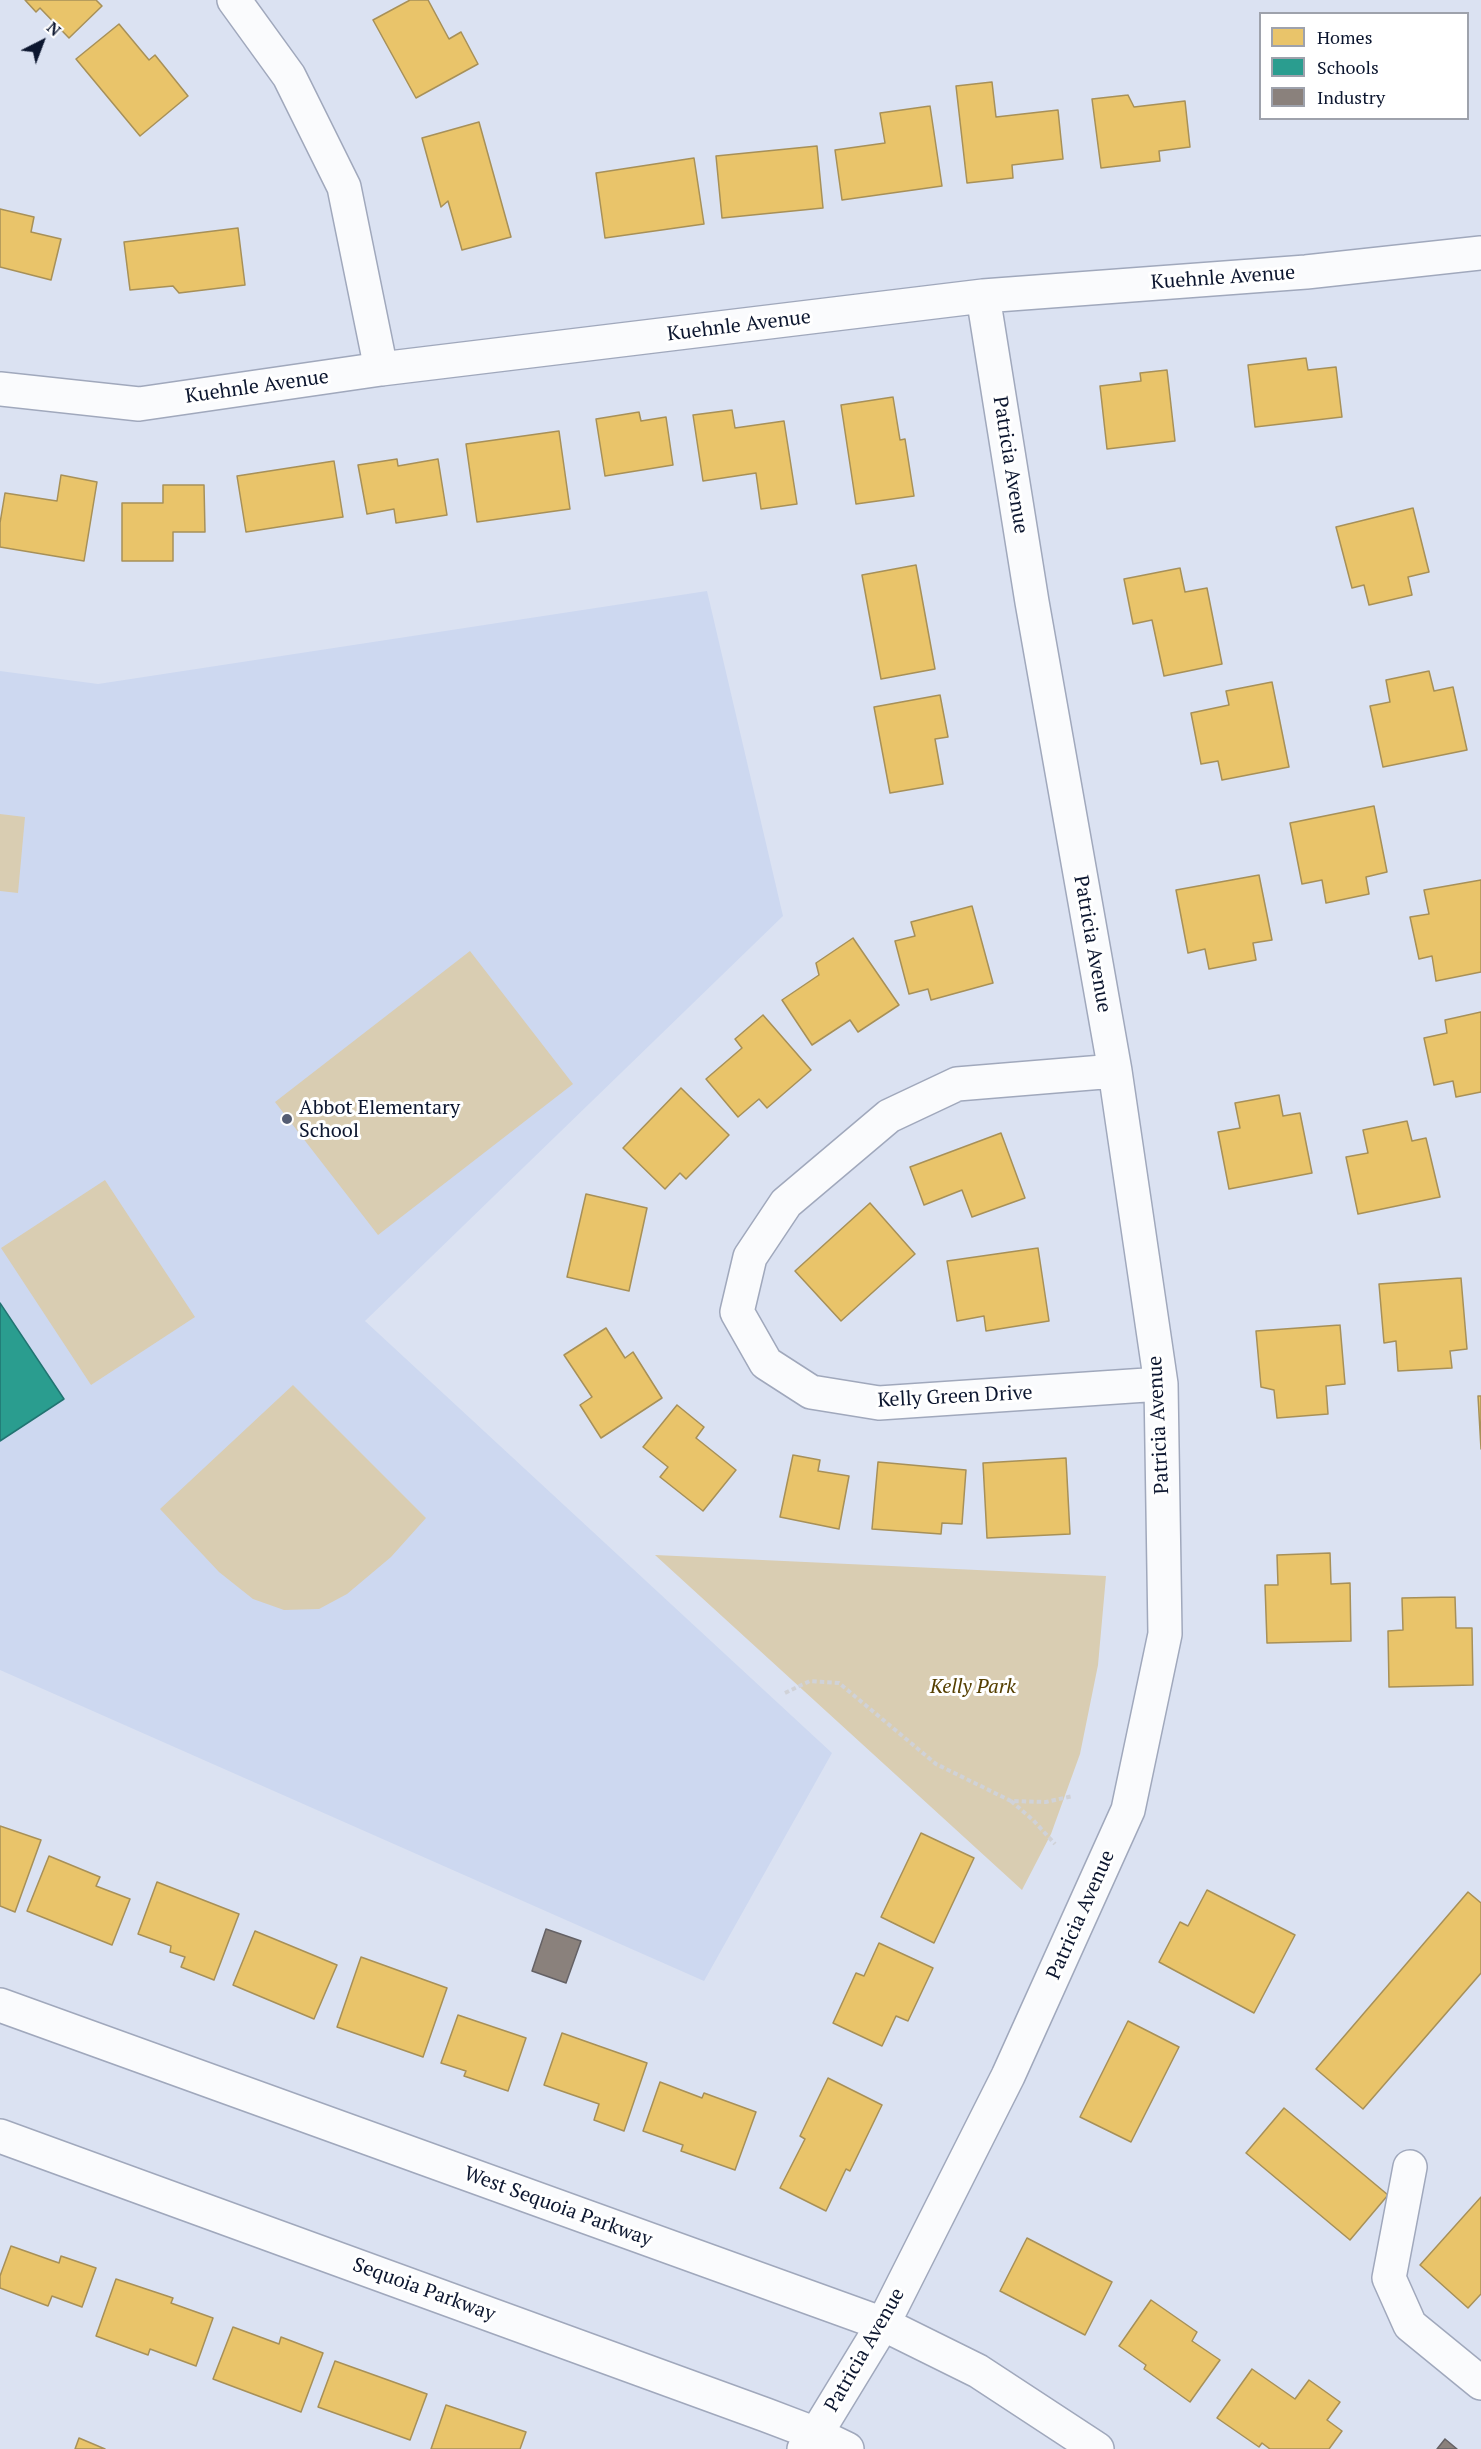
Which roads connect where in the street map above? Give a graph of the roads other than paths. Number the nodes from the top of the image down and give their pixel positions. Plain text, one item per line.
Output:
1 (234, 0) edge
2 (1481, 254) edge
3 (983, 296) junction
4 (381, 369) junction
5 (0, 389) edge
6 (1115, 1071) junction
7 (1161, 1384) junction
8 (0, 2005) edge
9 (0, 2136) edge
10 (1410, 2167) dead end
11 (883, 2324) junction
12 (1481, 2383) edge
13 (810, 2441) edge
14 (847, 2449) edge
15 (1097, 2449) edge

1 - 4 street
2 - 3 street, Kuehnle Avenue
3 - 4 street, Kuehnle Avenue
3 - 6 street, Patricia Avenue
4 - 5 street, Kuehnle Avenue
6 - 7 street, Patricia Avenue
6 - 7 street, Kelly Green Drive
7 - 11 street, Patricia Avenue
8 - 11 street, West Sequoia Parkway
9 - 13 street, Sequoia Parkway
10 - 12 street
11 - 13 street, Patricia Avenue
11 - 15 street, West Sequoia Parkway
13 - 14 street, Sequoia Parkway

